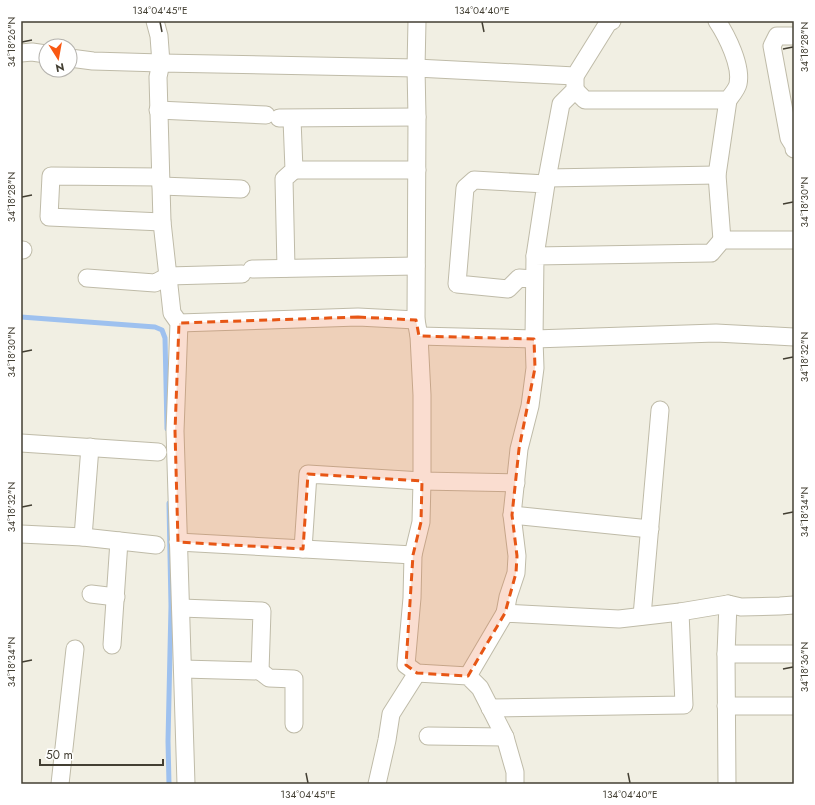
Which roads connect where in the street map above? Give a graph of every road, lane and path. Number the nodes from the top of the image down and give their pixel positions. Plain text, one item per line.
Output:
1 (155, 21) edge
2 (417, 21) edge
3 (612, 21) edge
4 (717, 21) edge
5 (794, 36) edge
6 (21, 53) edge
7 (38, 53) edge
8 (78, 59) edge
9 (162, 63) junction
10 (416, 68) junction
11 (575, 83) junction
12 (728, 100) junction
13 (158, 110) junction
14 (279, 117) junction
15 (417, 117) junction
16 (794, 150) edge
17 (294, 170) junction
18 (417, 170) junction
19 (717, 175) junction
20 (547, 181) junction
21 (161, 182) junction
22 (241, 189) dead end
23 (162, 222) junction
24 (722, 240) junction
25 (794, 240) edge
26 (535, 256) junction
27 (416, 266) junction
28 (286, 268) junction
29 (168, 276) junction
30 (86, 278) dead end
31 (534, 279) junction
32 (179, 323) junction
33 (418, 328) junction
34 (794, 337) edge
35 (534, 339) junction
36 (660, 410) dead end
37 (21, 443) edge
38 (90, 447) junction
39 (158, 452) dead end
40 (422, 481) junction
41 (516, 483) junction
42 (512, 515) junction
43 (650, 529) junction
44 (21, 534) edge
45 (83, 537) junction
46 (119, 541) junction
47 (178, 542) junction
48 (156, 545) dead end
49 (303, 549) junction
50 (413, 555) junction
51 (91, 594) dead end
52 (116, 597) junction
53 (728, 604) junction
54 (794, 605) edge
55 (181, 608) junction
56 (680, 612) junction
57 (505, 613) junction
58 (642, 616) junction
59 (112, 645) dead end
60 (75, 649) dead end
61 (726, 654) junction
62 (794, 654) edge
63 (183, 669) junction
64 (260, 671) junction
65 (417, 672) junction
66 (468, 676) junction
67 (726, 706) junction
68 (794, 706) edge
69 (490, 708) junction
70 (294, 724) dead end
71 (428, 736) dead end
72 (505, 737) junction
73 (60, 784) edge
74 (186, 784) edge
75 (376, 784) edge
76 (515, 784) edge
77 (727, 784) edge

1 - 9 street
2 - 10 street
3 - 11 street
4 - 12 street
5 - 16 street
6 - 7 street
8 - 9 street
9 - 10 street
9 - 13 street
10 - 11 street
10 - 15 street
11 - 12 street
11 - 20 street
12 - 19 street
13 - 14 street
13 - 21 street
14 - 15 street
14 - 17 street
15 - 18 street
17 - 18 street
17 - 28 street
18 - 27 street
19 - 20 street
19 - 24 street
20 - 26 street
20 - 31 street
21 - 22 street
21 - 23 street
21 - 23 street
23 - 29 street
24 - 25 street
24 - 26 street
26 - 31 street
27 - 28 street
27 - 33 street
28 - 29 street
29 - 30 street
29 - 32 street
31 - 35 street
32 - 33 street
32 - 47 street
33 - 35 street
33 - 40 street
34 - 35 street
35 - 41 street
36 - 43 street
37 - 38 street
38 - 39 street
38 - 45 street
40 - 41 street
40 - 49 street
40 - 50 street
41 - 42 street
42 - 43 street
42 - 57 street
43 - 58 street
44 - 45 street
45 - 46 street
46 - 48 street
46 - 52 street
47 - 49 street
47 - 55 street
49 - 50 street
50 - 65 street
51 - 52 street
52 - 59 street
53 - 54 street
53 - 56 street
53 - 61 street
55 - 63 street
55 - 64 street
56 - 58 street
56 - 69 street
57 - 58 street
57 - 66 street
60 - 73 street
61 - 62 street
61 - 67 street
63 - 64 street
63 - 74 street
64 - 70 street
65 - 66 street
65 - 75 street
66 - 69 street
67 - 68 street
67 - 77 street
69 - 72 street
71 - 72 street
72 - 76 street

